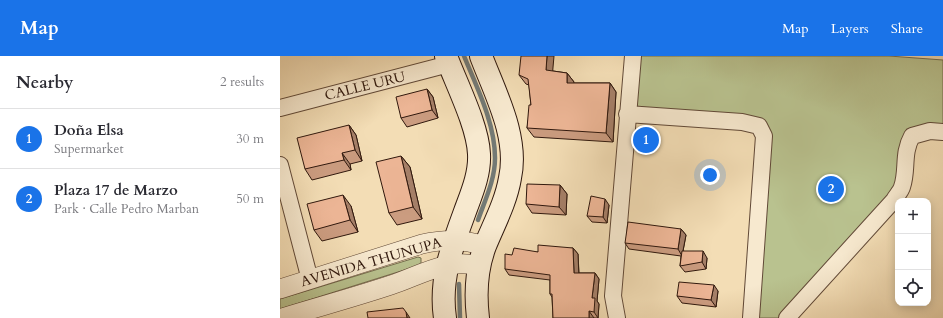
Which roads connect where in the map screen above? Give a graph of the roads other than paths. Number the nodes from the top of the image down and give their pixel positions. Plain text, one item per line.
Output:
1 (480, 56) edge
2 (633, 56) edge
3 (448, 60) edge
4 (280, 108) edge
5 (627, 114) junction
6 (943, 132) edge
7 (280, 164) edge
8 (455, 239) junction
9 (482, 256) junction
10 (446, 265) junction
11 (310, 280) junction
12 (280, 289) edge
13 (282, 318) edge
14 (445, 318) edge
15 (478, 318) edge
16 (618, 318) edge
17 (751, 318) edge
18 (787, 318) edge

1 - 9 main road
2 - 5 street
3 - 4 street, CALLE URU
3 - 8 main road
5 - 16 street
5 - 17 street
6 - 18 street
7 - 11 street
8 - 9 street, AVENIDA THUNUPA
8 - 10 main road
8 - 11 street, AVENIDA THUNUPA
9 - 10 street, AVENIDA THUNUPA
9 - 15 main road
10 - 13 street, AVENIDA THUNUPA
10 - 14 main road
11 - 12 street, AVENIDA THUNUPA

